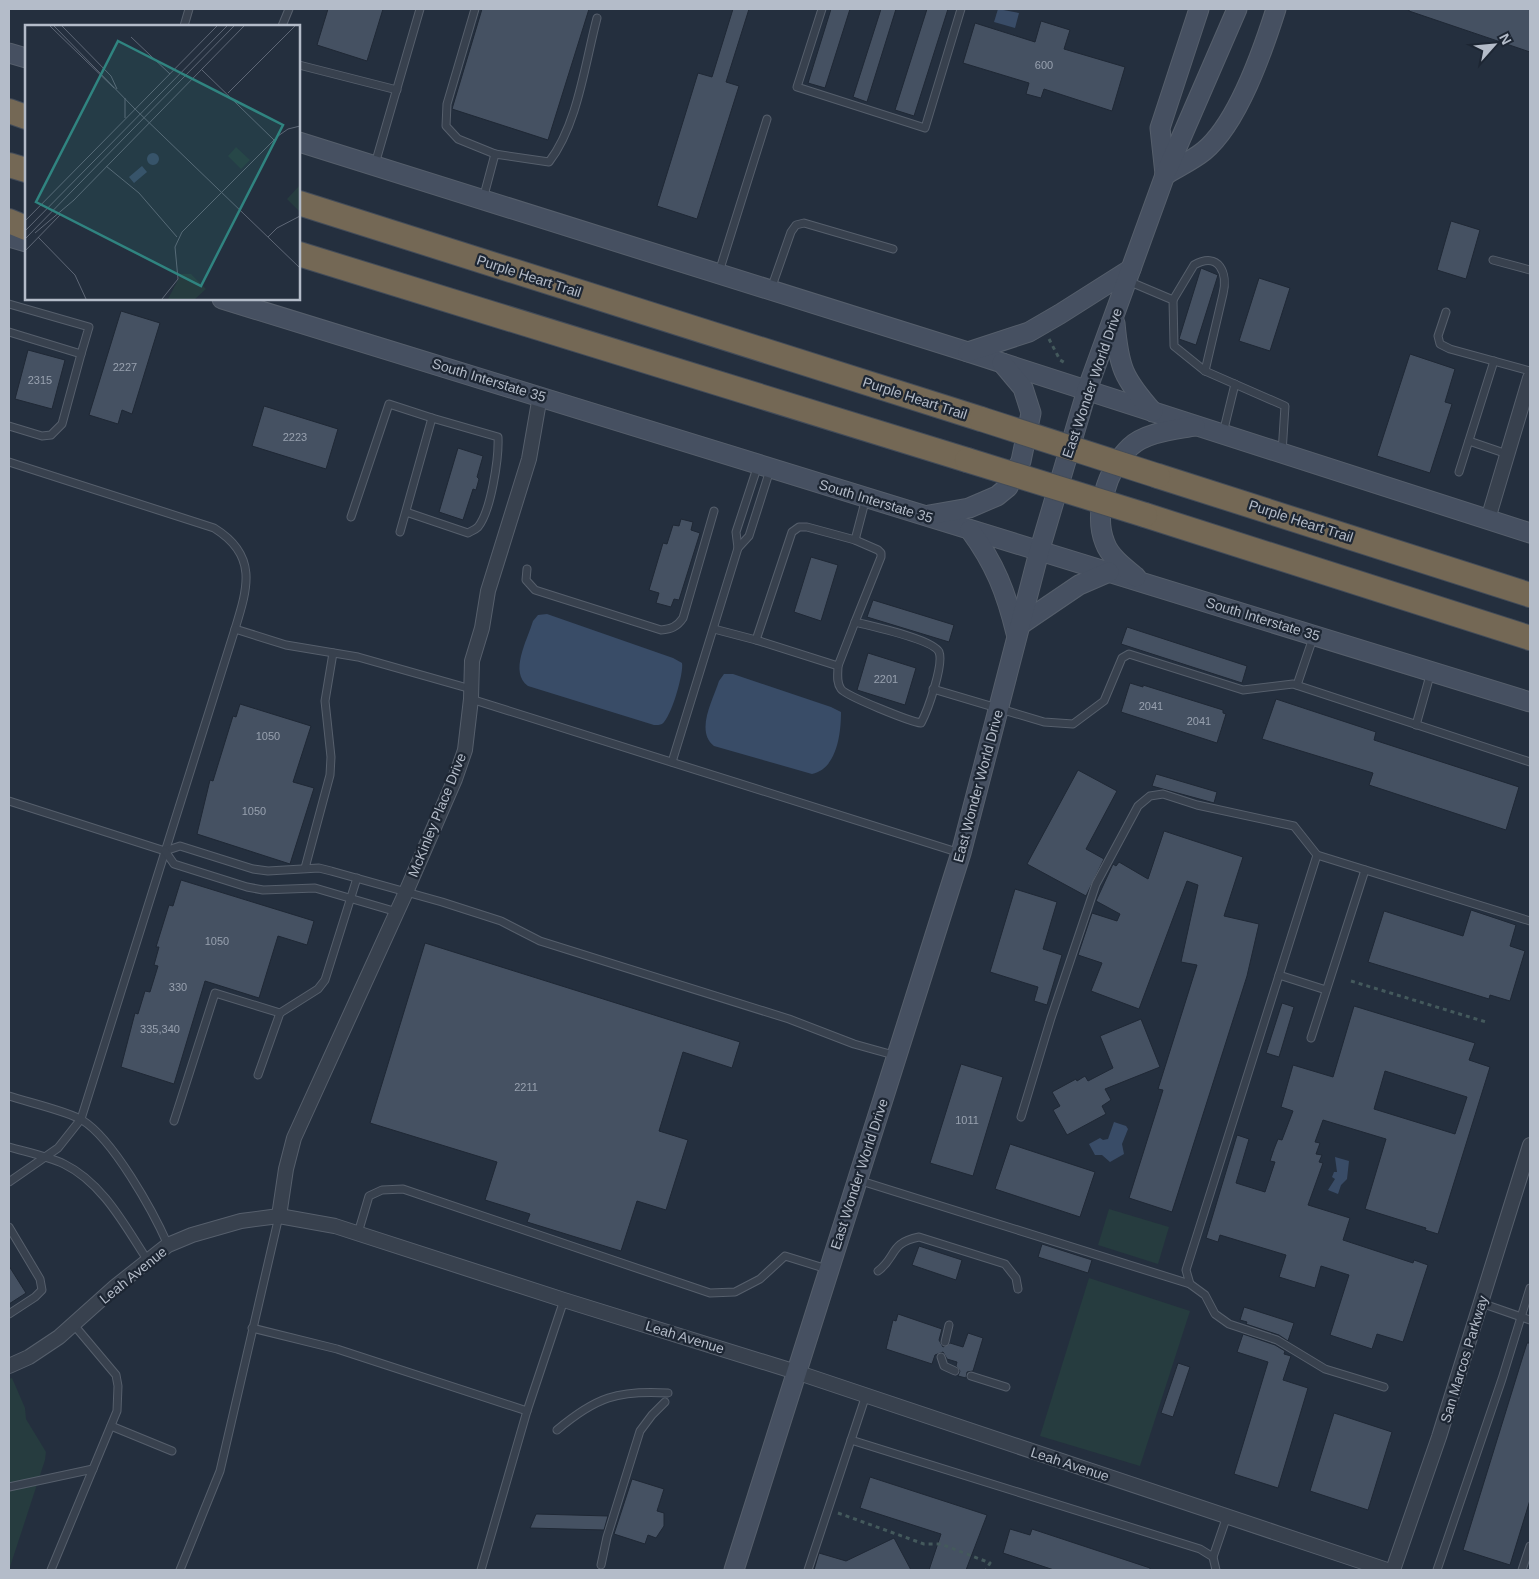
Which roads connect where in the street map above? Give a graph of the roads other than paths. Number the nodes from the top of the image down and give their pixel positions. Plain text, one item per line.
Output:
1 (189, 9) edge
2 (289, 9) edge
3 (420, 9) edge
4 (475, 9) edge
5 (822, 9) edge
6 (961, 9) edge
7 (1199, 9) edge
8 (1237, 9) edge
9 (1276, 9) edge
10 (597, 18) dead end
11 (184, 25) edge
12 (282, 25) edge
13 (9, 53) edge
14 (25, 58) edge
15 (300, 65) edge
16 (397, 90) junction
17 (9, 112) edge
18 (25, 117) edge
19 (767, 119) dead end
20 (300, 142) edge
21 (495, 154) junction
22 (9, 165) edge
23 (375, 166) junction
24 (25, 170) edge
25 (1165, 175) junction
26 (483, 199) junction
27 (300, 203) edge
28 (9, 221) edge
29 (25, 228) edge
30 (9, 237) edge
31 (25, 242) edge
32 (893, 249) dead end
33 (300, 254) edge
34 (1493, 260) dead end
35 (1530, 270) edge
36 (718, 273) junction
37 (1129, 275) junction
38 (771, 289) junction
39 (225, 300) edge
40 (1174, 300) junction
41 (9, 304) edge
42 (1446, 312) dead end
43 (1114, 317) junction
44 (9, 332) edge
45 (968, 352) junction
46 (81, 354) junction
47 (1494, 361) junction
48 (1002, 363) junction
49 (1205, 370) junction
50 (1530, 371) edge
51 (1530, 378) edge
52 (1235, 384) junction
53 (1087, 390) junction
54 (540, 396) junction
55 (1153, 412) junction
56 (432, 418) junction
57 (1196, 425) junction
58 (9, 426) edge
59 (1223, 434) junction
60 (1469, 441) junction
61 (1282, 453) junction
62 (1507, 454) junction
63 (9, 462) edge
64 (765, 466) junction
65 (1459, 472) dead end
66 (866, 498) junction
67 (714, 511) dead end
68 (406, 512) junction
69 (925, 516) junction
70 (351, 517) dead end
71 (1488, 519) junction
72 (970, 530) junction
73 (400, 532) dead end
74 (1530, 533) edge
75 (855, 540) junction
76 (738, 548) junction
77 (1039, 552) junction
78 (527, 569) dead end
79 (1109, 572) junction
80 (1140, 581) junction
81 (1530, 595) edge
82 (855, 622) junction
83 (235, 629) junction
84 (714, 629) junction
85 (1018, 630) junction
86 (1314, 635) junction
87 (1530, 638) edge
88 (756, 640) junction
89 (333, 653) junction
90 (838, 666) junction
91 (1431, 671) junction
92 (1297, 686) junction
93 (933, 689) junction
94 (471, 694) junction
95 (1530, 702) edge
96 (999, 707) junction
97 (1416, 726) junction
98 (672, 762) junction
99 (1530, 762) edge
100 (9, 802) edge
101 (165, 851) junction
102 (961, 853) junction
103 (1317, 855) junction
104 (305, 868) junction
105 (1365, 870) junction
106 (357, 878) junction
107 (406, 892) junction
108 (350, 898) junction
109 (396, 912) junction
110 (1530, 921) edge
111 (1279, 975) junction
112 (1326, 990) junction
113 (280, 1013) junction
114 (1311, 1038) dead end
115 (897, 1056) junction
116 (258, 1075) dead end
117 (9, 1096) edge
118 (1022, 1117) dead end
119 (81, 1119) junction
120 (174, 1121) dead end
121 (1530, 1145) edge
122 (9, 1147) edge
123 (45, 1158) junction
124 (858, 1180) junction
125 (9, 1182) edge
126 (279, 1216) junction
127 (9, 1227) edge
128 (358, 1233) junction
129 (168, 1246) junction
130 (148, 1261) junction
131 (828, 1269) junction
132 (878, 1271) dead end
133 (1190, 1284) junction
134 (1530, 1288) edge
135 (1018, 1289) dead end
136 (564, 1300) junction
137 (1481, 1303) junction
138 (9, 1314) edge
139 (1521, 1317) junction
140 (1530, 1320) edge
141 (74, 1324) junction
142 (949, 1325) dead end
143 (252, 1328) junction
144 (946, 1342) dead end
145 (941, 1357) dead end
146 (9, 1366) edge
147 (955, 1371) dead end
148 (796, 1372) junction
149 (971, 1376) dead end
150 (1384, 1386) dead end
151 (1006, 1387) dead end
152 (668, 1393) dead end
153 (866, 1395) junction
154 (665, 1402) dead end
155 (527, 1411) junction
156 (111, 1426) junction
157 (557, 1430) dead end
158 (851, 1440) junction
159 (172, 1451) dead end
160 (93, 1470) junction
161 (9, 1487) edge
162 (1227, 1516) junction
163 (1530, 1546) edge
164 (1213, 1557) junction
165 (601, 1566) dead end
166 (51, 1570) edge
167 (180, 1570) edge
168 (481, 1570) edge
169 (734, 1570) edge
170 (808, 1570) edge
171 (1216, 1570) edge
172 (1387, 1570) edge
173 (1393, 1570) edge
174 (1436, 1570) edge
175 (1522, 1570) edge

1 - 11 lane
2 - 12 lane
3 - 16 lane
4 - 21 lane
5 - 6 lane
7 - 25 main road
8 - 25 main road, East Wonder World Drive
9 - 25 main road
10 - 21 lane
13 - 14 main road
15 - 16 lane
16 - 23 lane
17 - 18 highway
19 - 36 lane
20 - 23 main road
21 - 26 lane
22 - 24 highway
23 - 26 main road
25 - 37 main road, East Wonder World Drive
26 - 36 main road
27 - 81 highway, Purple Heart Trail, bridge
28 - 29 highway
30 - 31 main road
32 - 38 lane
33 - 87 highway, bridge
34 - 35 lane
36 - 38 main road
37 - 40 lane
37 - 43 main road, East Wonder World Drive
37 - 45 main road
38 - 45 main road
39 - 54 main road, South Interstate 35
40 - 49 lane
40 - 49 lane
41 - 46 lane
42 - 47 lane
43 - 53 main road, East Wonder World Drive
43 - 55 main road
44 - 46 lane
45 - 48 main road
46 - 58 lane
47 - 50 lane
47 - 60 lane
48 - 53 main road
48 - 69 main road
49 - 52 lane
51 - 62 street
52 - 59 lane
52 - 61 lane
53 - 55 main road
53 - 77 main road, East Wonder World Drive
54 - 64 main road, South Interstate 35
54 - 94 street, McKinley Place Drive
55 - 57 main road
56 - 68 lane
56 - 68 lane
56 - 70 lane
57 - 59 main road
57 - 80 main road
59 - 61 main road
60 - 62 lane
60 - 65 lane
61 - 71 main road
62 - 71 street
63 - 83 lane
64 - 66 main road, South Interstate 35
64 - 76 lane
64 - 76 lane
66 - 69 main road, South Interstate 35
66 - 75 lane
67 - 78 lane
68 - 73 lane
69 - 72 main road, South Interstate 35
71 - 74 main road
72 - 77 main road, South Interstate 35
72 - 85 main road
75 - 82 lane
75 - 88 lane
76 - 84 lane
77 - 79 main road, South Interstate 35
77 - 85 main road, East Wonder World Drive
79 - 80 main road, South Interstate 35
79 - 85 main road
80 - 86 main road, South Interstate 35
82 - 90 lane
82 - 93 lane
83 - 89 lane
83 - 101 lane
84 - 88 lane
84 - 98 lane
85 - 96 main road, East Wonder World Drive
86 - 91 main road, South Interstate 35
86 - 92 lane
88 - 90 lane
89 - 94 lane
89 - 104 lane
90 - 93 lane
91 - 95 main road, South Interstate 35
91 - 97 lane
92 - 96 lane
92 - 97 lane
93 - 96 lane
94 - 98 lane
94 - 107 street, McKinley Place Drive
96 - 102 main road, East Wonder World Drive
97 - 99 lane
98 - 102 lane
100 - 101 lane
101 - 104 lane
101 - 108 lane
101 - 119 lane
102 - 115 main road, East Wonder World Drive
103 - 105 lane
103 - 111 lane
103 - 118 lane
104 - 106 lane
105 - 110 lane
105 - 112 lane
106 - 107 lane
106 - 108 lane
107 - 109 street, McKinley Place Drive
107 - 115 lane
108 - 109 lane
108 - 113 lane
109 - 126 street, McKinley Place Drive
111 - 112 lane
111 - 133 lane
112 - 114 lane
113 - 116 lane
113 - 120 lane
115 - 124 main road, East Wonder World Drive
117 - 119 lane
119 - 123 lane
119 - 129 lane
121 - 137 street, San Marcos Parkway
122 - 123 lane
123 - 125 lane
123 - 130 lane
124 - 131 main road, East Wonder World Drive
124 - 133 lane
126 - 128 street, Leah Avenue
126 - 129 street, Leah Avenue
126 - 143 lane
127 - 138 lane
128 - 131 lane
128 - 136 street, Leah Avenue
129 - 130 street, Leah Avenue
130 - 141 street, Leah Avenue
131 - 148 main road, East Wonder World Drive
132 - 135 lane
133 - 150 lane
134 - 139 lane
136 - 148 street, Leah Avenue
136 - 155 lane
137 - 139 lane
137 - 173 street, San Marcos Parkway
139 - 140 lane
139 - 174 lane
141 - 146 street, Leah Avenue
141 - 156 lane
142 - 144 lane
143 - 155 lane
143 - 167 lane
145 - 147 lane
148 - 153 street, Leah Avenue
148 - 169 main road, East Wonder World Drive
149 - 151 lane
152 - 157 lane
153 - 158 lane
153 - 162 street, Leah Avenue
154 - 165 lane
155 - 168 lane
156 - 159 lane
156 - 160 lane
158 - 164 lane
158 - 170 lane
160 - 161 lane
160 - 166 lane
162 - 164 lane
162 - 172 street, Leah Avenue
163 - 175 lane
164 - 171 lane

